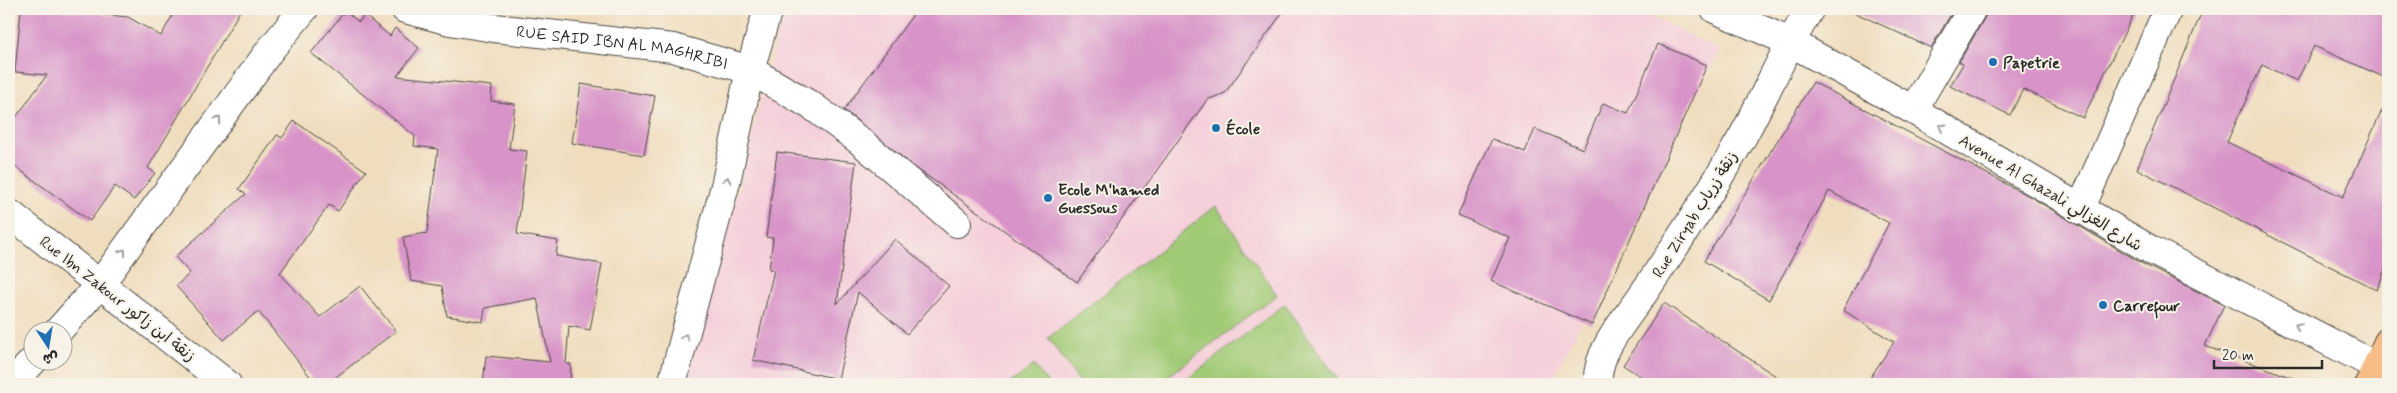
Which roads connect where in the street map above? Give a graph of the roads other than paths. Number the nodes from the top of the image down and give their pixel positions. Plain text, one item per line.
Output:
1 (304, 9) edge
2 (405, 9) edge
3 (768, 9) edge
4 (1715, 9) edge
5 (1810, 9) edge
6 (1972, 9) edge
7 (2168, 9) edge
8 (1790, 42) junction
9 (750, 70) junction
10 (1913, 110) junction
11 (2080, 210) junction
12 (9, 213) edge
13 (957, 223) dead end
14 (101, 283) junction
15 (68, 320) edge
16 (2381, 366) edge
17 (24, 370) edge
18 (11, 384) edge
19 (227, 384) edge
20 (672, 384) edge
21 (1598, 384) edge

14 -> 1 street
2 - 9 street, RUE SAID IBN AL MAGHRIBI
3 - 9 street
4 - 8 street, Avenue Al Ghazali شارع الغزالي
5 - 8 street, Rue Ziryab زنقة زرياب
6 - 10 street
7 - 11 street
8 - 10 street, Avenue Al Ghazali شارع الغزالي
8 - 21 street, Rue Ziryab زنقة زرياب
9 - 13 street, RUE SAID IBN AL MAGHRIBI
20 -> 9 street
11 -> 10 street, Avenue Al Ghazali شارع الغزالي
16 -> 11 street, Avenue Al Ghazali شارع الغزالي
12 - 14 street, Rue Ibn Zakour زنقة ابن زاكور
14 - 15 street
14 - 19 street, Rue Ibn Zakour زنقة ابن زاكور
17 - 18 street

